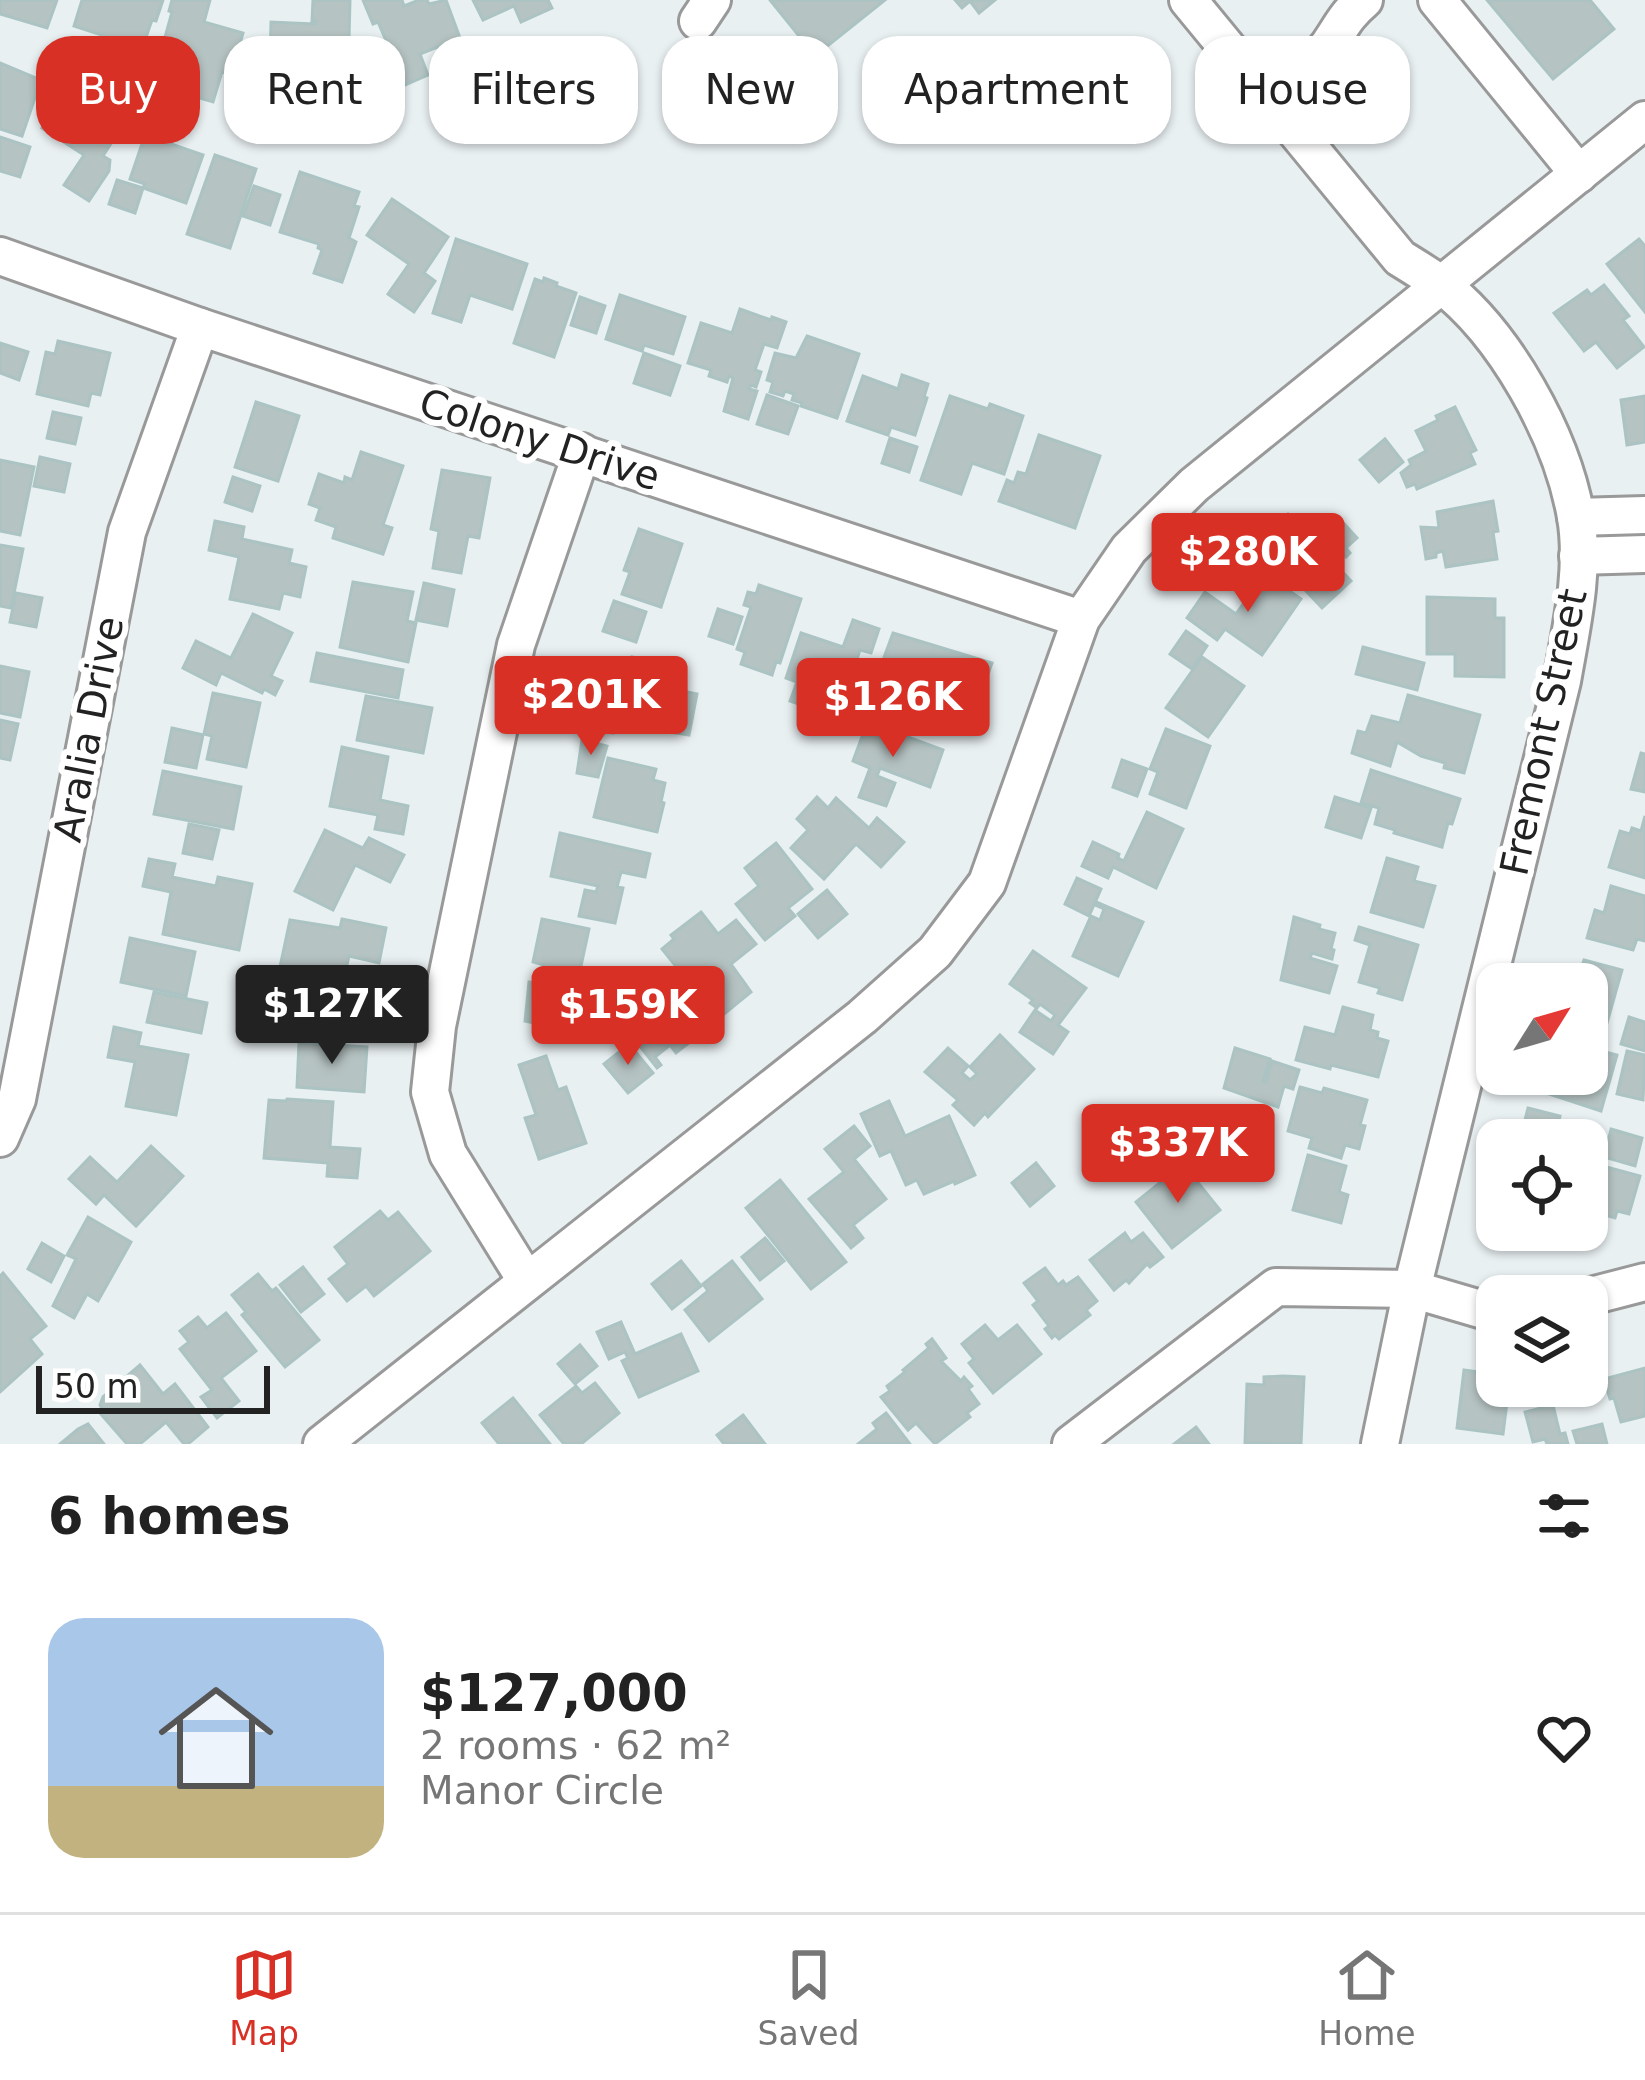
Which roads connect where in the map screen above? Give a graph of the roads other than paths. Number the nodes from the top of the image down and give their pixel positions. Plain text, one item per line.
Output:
1 (1188, 0) edge
2 (1364, 0) edge
3 (1437, 0) edge
4 (1217, 36) edge
5 (1334, 36) edge
6 (1645, 120) edge
7 (1306, 144) edge
8 (1579, 174) junction
9 (0, 256) edge
10 (1442, 286) junction
11 (200, 327) junction
12 (582, 452) junction
13 (1645, 515) edge
14 (1576, 517) junction
15 (1645, 554) edge
16 (1578, 556) junction
17 (1081, 619) junction
18 (0, 1138) edge
19 (526, 1280) junction
20 (1645, 1282) edge
21 (1412, 1289) junction
22 (1608, 1292) edge
23 (1476, 1308) edge
24 (322, 1444) edge
25 (1071, 1444) edge
26 (1380, 1444) edge

1 - 4 street, Fremont Street
2 - 5 street
3 - 8 street
6 - 8 street
7 - 10 street, Fremont Street
8 - 10 street
9 - 11 street, Colony Drive
10 - 14 street, Fremont Street
10 - 17 street
11 - 12 street, Colony Drive
11 - 18 street, Aralia Drive
12 - 17 street, Colony Drive
12 - 19 street
13 - 14 street
14 - 16 street, Fremont Street
15 - 16 street
16 - 21 street, Fremont Street
17 - 19 street
19 - 24 street
20 - 22 street
21 - 23 street
21 - 25 street
21 - 26 street, Fremont Street

